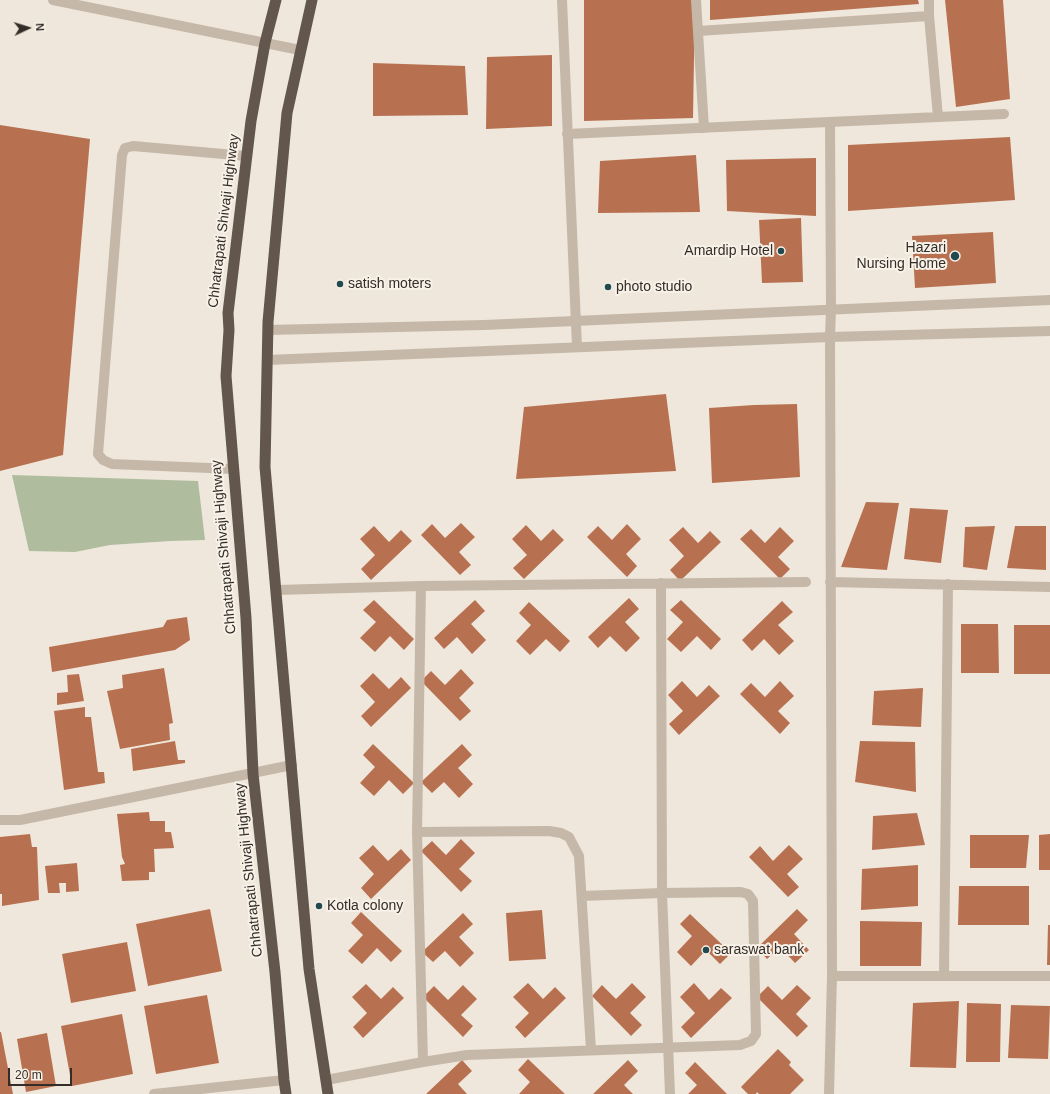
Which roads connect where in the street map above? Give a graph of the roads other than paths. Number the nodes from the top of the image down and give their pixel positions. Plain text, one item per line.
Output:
1 (53, 0) edge
2 (276, 0) edge
3 (312, 0) edge
4 (562, 0) edge
5 (696, 0) edge
6 (929, 0) edge
7 (929, 16) junction
8 (698, 31) junction
9 (265, 43) junction
10 (300, 50) junction
11 (1004, 114) dead end
12 (938, 117) junction
13 (830, 122) junction
14 (704, 128) junction
15 (567, 134) junction
16 (246, 156) junction
17 (1050, 300) edge
18 (831, 309) junction
19 (576, 321) junction
20 (268, 330) junction
21 (1050, 331) edge
22 (830, 336) junction
23 (577, 347) junction
24 (267, 360) junction
25 (233, 469) junction
26 (806, 582) dead end
27 (830, 582) junction
28 (661, 583) junction
29 (948, 584) junction
30 (421, 586) junction
31 (1050, 587) edge
32 (276, 590) junction
33 (292, 765) junction
34 (253, 774) junction
35 (0, 820) edge
36 (417, 832) junction
37 (662, 893) junction
38 (582, 896) junction
39 (832, 976) junction
40 (944, 976) junction
41 (1050, 976) edge
42 (669, 1047) junction
43 (591, 1050) junction
44 (423, 1062) junction
45 (284, 1080) junction
46 (326, 1080) junction
47 (154, 1094) edge
48 (286, 1094) edge
49 (328, 1094) edge
50 (670, 1094) edge
51 (829, 1094) edge

1 - 9 street
2 - 9 highway, Chhatrapati Shivaji Highway
3 - 10 highway
4 - 15 street
5 - 8 street
6 - 7 street
7 - 8 street
7 - 12 street
8 - 14 street
9 - 10 street
9 - 16 highway, Chhatrapati Shivaji Highway
10 - 20 highway
11 - 12 street
12 - 13 street
13 - 14 street
13 - 18 street
14 - 15 street
15 - 19 street
16 - 25 highway, Chhatrapati Shivaji Highway
16 - 25 street
17 - 18 street
18 - 19 street
18 - 22 street
19 - 20 street
19 - 23 street
20 - 24 highway
21 - 22 street
22 - 23 street
22 - 27 street
23 - 24 street
24 - 32 highway
25 - 34 highway, Chhatrapati Shivaji Highway
26 - 28 street
27 - 29 street
27 - 39 street
28 - 30 street
28 - 37 street
29 - 31 street
29 - 40 street
30 - 32 street
30 - 36 street
32 - 33 highway
33 - 34 street
33 - 46 highway
34 - 35 street
34 - 45 highway, Chhatrapati Shivaji Highway
36 - 38 street
36 - 44 street
37 - 38 street
37 - 42 street
37 - 42 street
38 - 43 street
39 - 40 street
39 - 51 street
40 - 41 street
42 - 43 street
42 - 50 street
43 - 44 street
44 - 46 street
45 - 47 street
45 - 48 highway, Chhatrapati Shivaji Highway
46 - 49 highway

